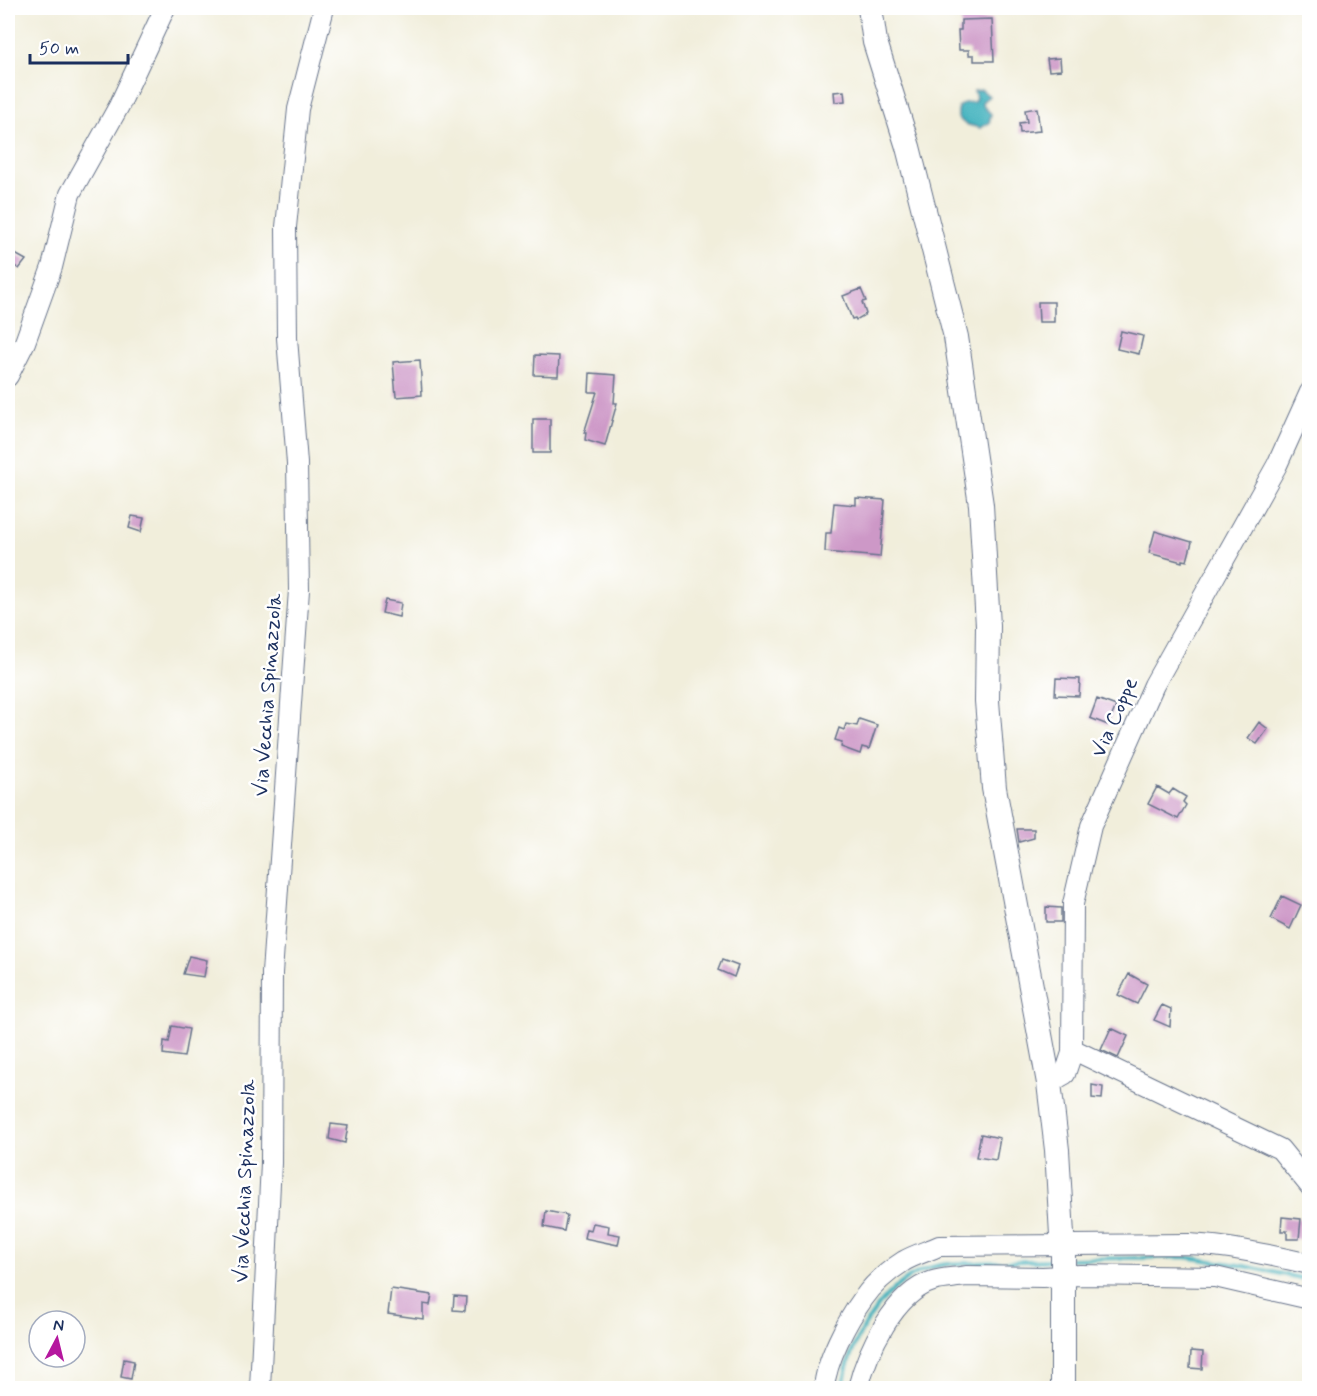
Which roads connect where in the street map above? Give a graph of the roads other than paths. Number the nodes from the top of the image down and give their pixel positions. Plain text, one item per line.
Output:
1 (165, 8) edge
2 (324, 8) edge
3 (863, 8) edge
4 (870, 8) edge
5 (875, 42) junction
6 (8, 376) edge
7 (1310, 392) edge
8 (1072, 1048) junction
9 (1049, 1083) junction
10 (1310, 1186) edge
11 (1063, 1260) junction
12 (1310, 1264) edge
13 (876, 1284) junction
14 (1310, 1299) edge
15 (901, 1304) junction
16 (260, 1389) edge
17 (824, 1389) edge
18 (858, 1389) edge
19 (1063, 1389) edge

1 - 6 street
2 - 16 street, Via Vecchia Spinazzola
3 - 5 main road
4 - 5 main road
5 - 9 main road
7 - 8 street, Via Coppe
8 - 9 street, Via Coppe
8 - 10 street
9 - 11 main road
11 - 12 street
11 - 13 street
11 - 14 street
11 - 15 street
11 - 19 main road
13 - 15 street
13 - 17 street
15 - 18 street

